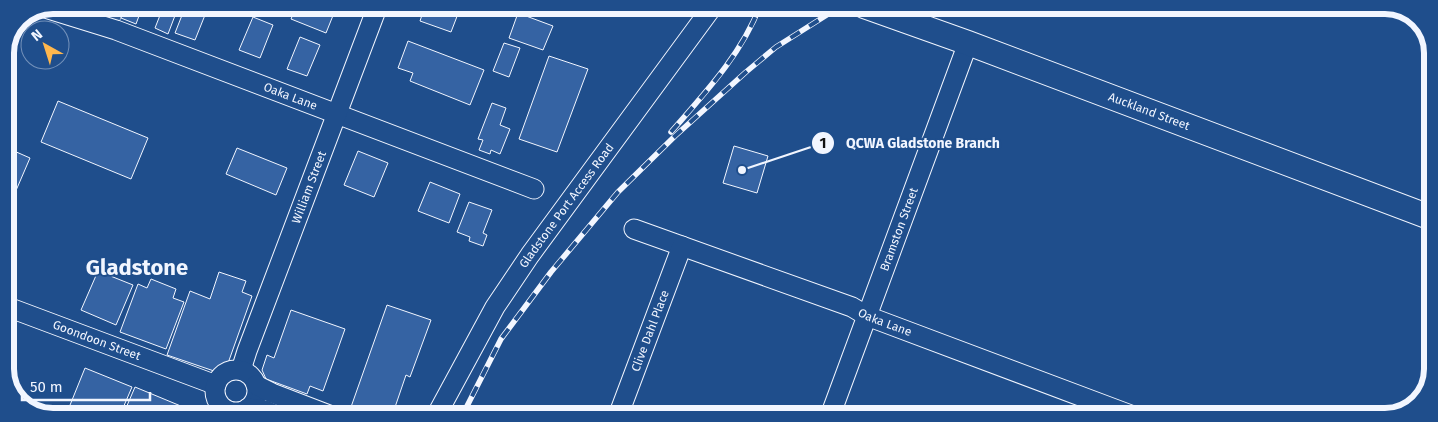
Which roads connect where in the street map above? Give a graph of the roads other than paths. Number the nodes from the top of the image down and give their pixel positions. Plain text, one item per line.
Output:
1 (64, 14) edge
2 (375, 14) edge
3 (707, 14) edge
4 (886, 14) edge
5 (968, 43) junction
6 (337, 114) junction
7 (534, 189) dead end
8 (1424, 215) edge
9 (634, 228) dead end
10 (682, 246) junction
11 (14, 309) edge
12 (867, 316) junction
13 (241, 370) junction
14 (256, 384) junction
15 (216, 385) junction
16 (224, 408) edge
17 (248, 408) edge
18 (311, 408) edge
19 (440, 408) edge
20 (621, 408) edge
21 (833, 408) edge
22 (1112, 408) edge

1 - 6 street, Oaka Lane
2 - 6 street, William Street
3 - 19 street, Gladstone Port Access Road
4 - 5 main road, Auckland Street
5 - 8 main road, Auckland Street
5 - 12 street, Bramston Street
6 - 7 street, Oaka Lane
6 - 13 street, William Street
9 - 10 street, Oaka Lane
10 - 12 street, Oaka Lane
10 - 20 street, Clive Dahl Place
11 - 15 street, Goondoon Street
12 - 21 street, Bramston Street
12 - 22 street, Oaka Lane
13 - 14 street
13 - 15 street
14 - 17 street
14 - 18 street
15 - 16 street

